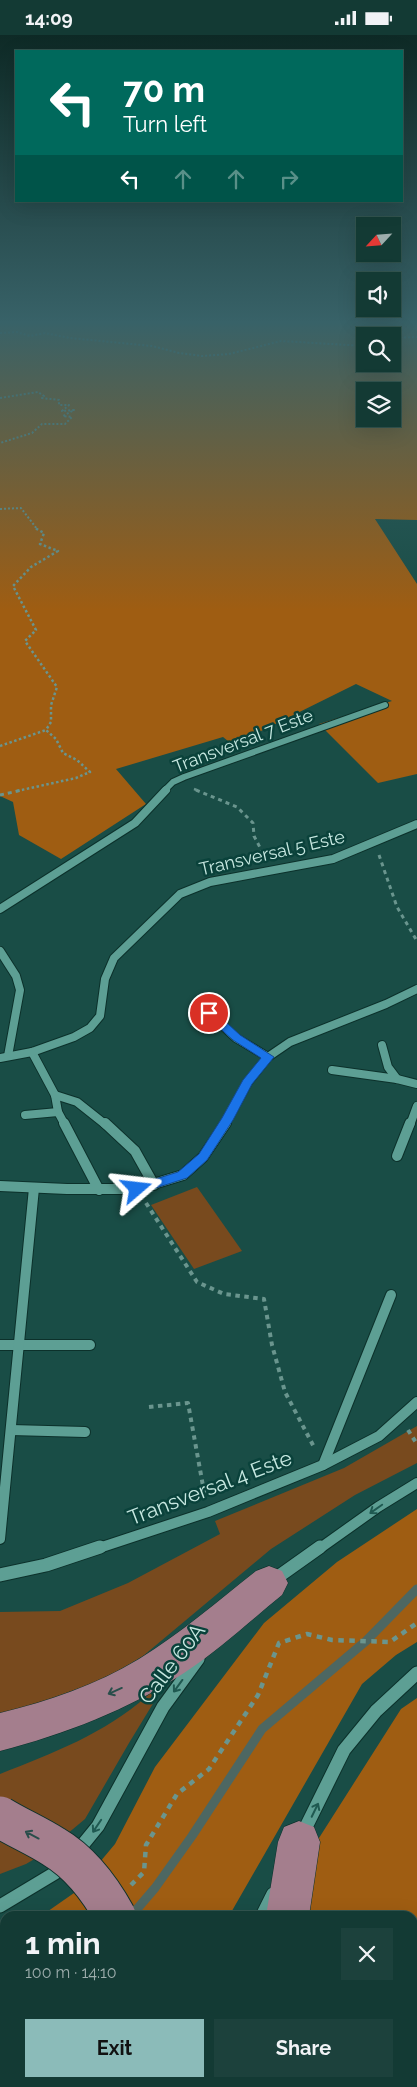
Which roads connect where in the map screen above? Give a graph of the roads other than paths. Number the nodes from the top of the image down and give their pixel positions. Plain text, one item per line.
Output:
1 (385, 705) dead end
2 (417, 824) edge
3 (0, 909) edge
4 (1, 956) edge
5 (417, 989) edge
6 (209, 1013) dead end
7 (382, 1045) dead end
8 (32, 1052) junction
9 (4, 1057) edge
10 (268, 1057) junction
11 (332, 1070) dead end
12 (397, 1079) junction
13 (417, 1084) edge
14 (55, 1095) junction
15 (417, 1106) edge
16 (58, 1111) junction
17 (25, 1115) dead end
18 (397, 1156) dead end
19 (154, 1185) junction
20 (0, 1186) edge
21 (34, 1188) junction
22 (99, 1190) junction
23 (390, 1295) dead end
24 (0, 1345) edge
25 (19, 1345) junction
26 (90, 1345) dead end
27 (417, 1402) edge
28 (11, 1430) junction
29 (84, 1432) dead end
30 (323, 1465) junction
31 (417, 1483) edge
32 (0, 1539) edge
33 (0, 1575) edge
34 (269, 1583) junction
35 (417, 1673) edge
36 (0, 1732) edge
37 (0, 1817) edge
38 (299, 1842) junction
39 (120, 1903) edge
40 (0, 1905) edge
41 (264, 1911) edge
42 (288, 1911) edge

1 - 3 street, Transversal 7 Este
2 - 8 street, Transversal 5 Este
4 - 9 street
5 - 10 street
6 - 10 street
7 - 12 street
8 - 9 street, Transversal 5 Este
8 - 14 street
10 - 19 street
11 - 12 street
12 - 13 street
14 - 16 street
14 - 19 street
15 - 18 street
16 - 17 street
16 - 22 street
19 - 22 street
20 - 21 street
21 - 22 street
21 - 25 street
23 - 30 street
24 - 25 street
25 - 26 street
25 - 28 street
27 - 30 street, Transversal 4 Este
28 - 29 street
28 - 32 street
30 - 33 street, Transversal 4 Este
31 -> 34 street, Calle 60A
34 -> 36 main road
34 -> 40 street, Calle 60A
38 -> 35 street
39 -> 37 main road, bridge
38 - 41 street
38 - 42 main road

